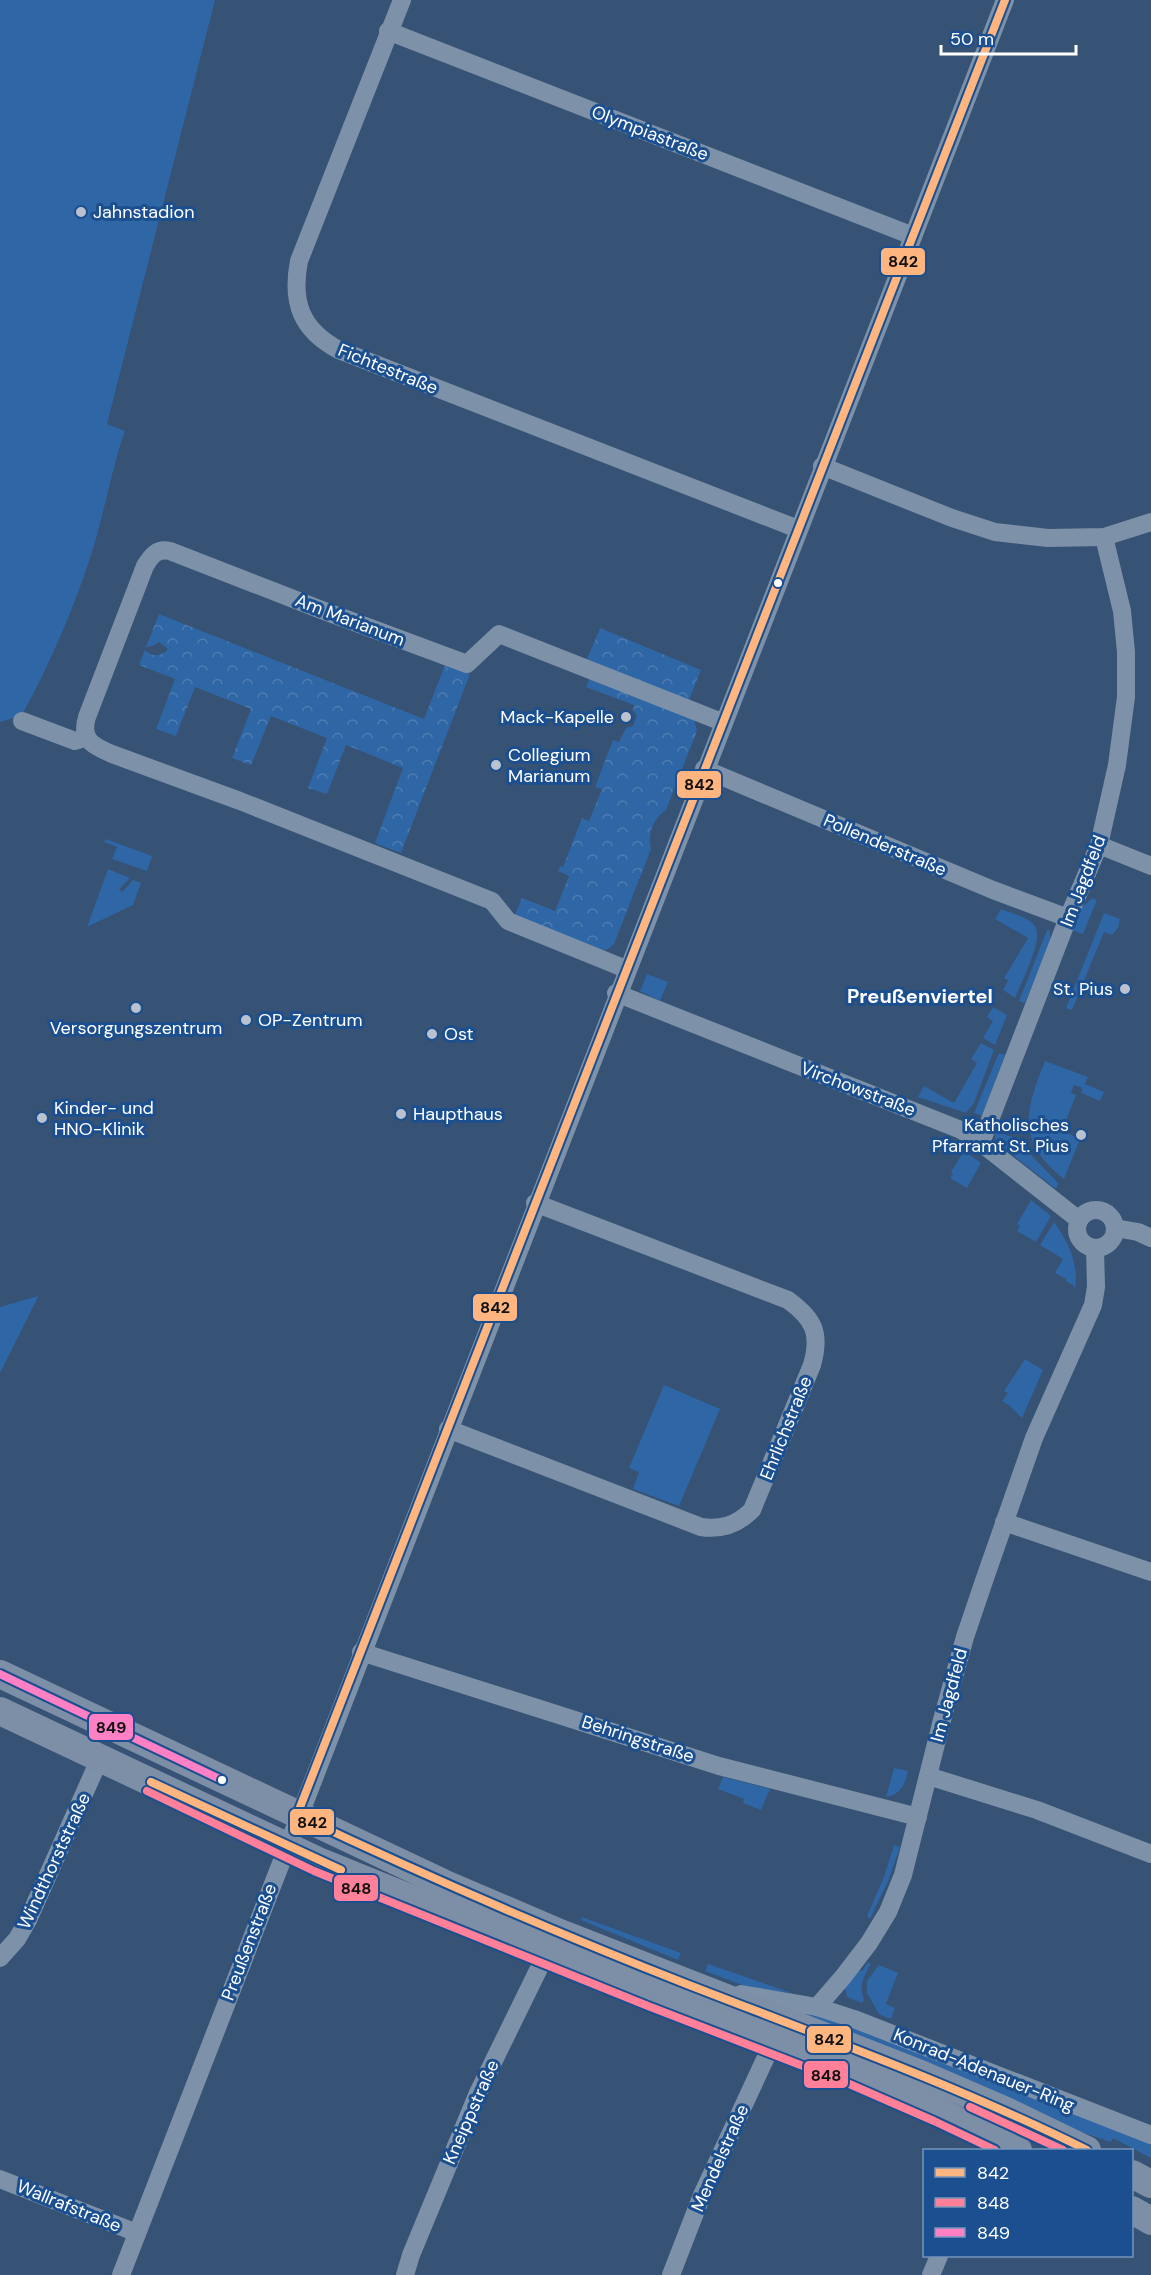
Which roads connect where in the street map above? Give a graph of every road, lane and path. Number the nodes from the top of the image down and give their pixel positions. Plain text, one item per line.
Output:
1 (402, 0) edge
2 (1005, 0) edge
3 (388, 31) junction
4 (912, 236) junction
5 (822, 466) junction
6 (1151, 522) edge
7 (798, 529) junction
8 (1104, 537) junction
9 (22, 722) dead end
10 (722, 722) junction
11 (87, 737) junction
12 (704, 769) junction
13 (1099, 845) junction
14 (1151, 866) edge
15 (1068, 918) junction
16 (626, 969) junction
17 (616, 993) junction
18 (981, 1143) junction
19 (535, 1203) junction
20 (1079, 1220) junction
21 (1115, 1228) junction
22 (1151, 1238) edge
23 (1095, 1248) junction
24 (448, 1429) junction
25 (1004, 1522) junction
26 (1151, 1572) edge
27 (361, 1652) junction
28 (0, 1674) edge
29 (0, 1711) edge
30 (100, 1758) junction
31 (928, 1776) junction
32 (297, 1815) junction
33 (918, 1817) junction
34 (286, 1846) junction
35 (1151, 1854) edge
36 (546, 1954) junction
37 (0, 1958) edge
38 (689, 1985) junction
39 (817, 2007) junction
40 (773, 2042) junction
41 (1151, 2135) edge
42 (1000, 2146) edge
43 (1083, 2149) edge
44 (1133, 2175) edge
45 (0, 2179) edge
46 (1151, 2184) edge
47 (1133, 2212) edge
48 (1151, 2221) edge
49 (137, 2234) junction
50 (939, 2257) edge
51 (122, 2275) edge
52 (405, 2275) edge
53 (671, 2275) edge
54 (931, 2275) edge

1 - 3 street, Fichtestraße
2 - 4 street, Preußenstraße
3 - 4 street, Olympiastraße
3 - 7 street, Fichtestraße
4 - 5 street, Preußenstraße
5 - 7 street, Preußenstraße
5 - 8 street
6 - 8 street
7 - 10 street, Preußenstraße
8 - 13 street, Im Jagdfeld
9 - 11 street
10 - 11 street, Am Marianum
10 - 12 street, Preußenstraße
11 - 16 street
12 - 15 street, Pollenderstraße
12 - 16 street, Preußenstraße
13 - 14 street
13 - 15 street, Im Jagdfeld
15 - 18 street, Im Jagdfeld
16 - 17 street, Preußenstraße
17 - 18 street, Virchowstraße
17 - 19 street, Preußenstraße
18 - 20 street, Virchowstraße
19 - 24 street, Preußenstraße
19 - 24 street, Ehrlichstraße
20 - 21 street
20 - 23 street
21 - 22 street
21 - 23 street
23 - 25 street, Im Jagdfeld
24 - 27 street, Preußenstraße
25 - 26 street
25 - 31 street, Im Jagdfeld
27 - 32 street, Preußenstraße
27 - 33 street, Behringstraße
28 - 32 main road, Konrad-Adenauer-Ring
29 - 30 main road
30 - 34 main road
30 - 37 street, Windthorststraße
31 - 33 street, Im Jagdfeld
31 - 35 street
32 - 34 street, Preußenstraße
32 - 38 main road, Konrad-Adenauer-Ring
33 - 39 street, Im Jagdfeld
34 - 36 main road
34 - 49 street, Preußenstraße
36 - 40 main road
36 - 52 street, Kneippstraße
38 - 39 street
38 - 43 main road, Konrad-Adenauer-Ring
39 - 41 street, Konrad-Adenauer-Ring
40 - 42 main road
40 - 53 street, Mendelstraße
44 - 46 main road
45 - 49 street, Wallrafstraße
47 - 48 main road
49 - 51 street, Preußenstraße
50 - 54 street

